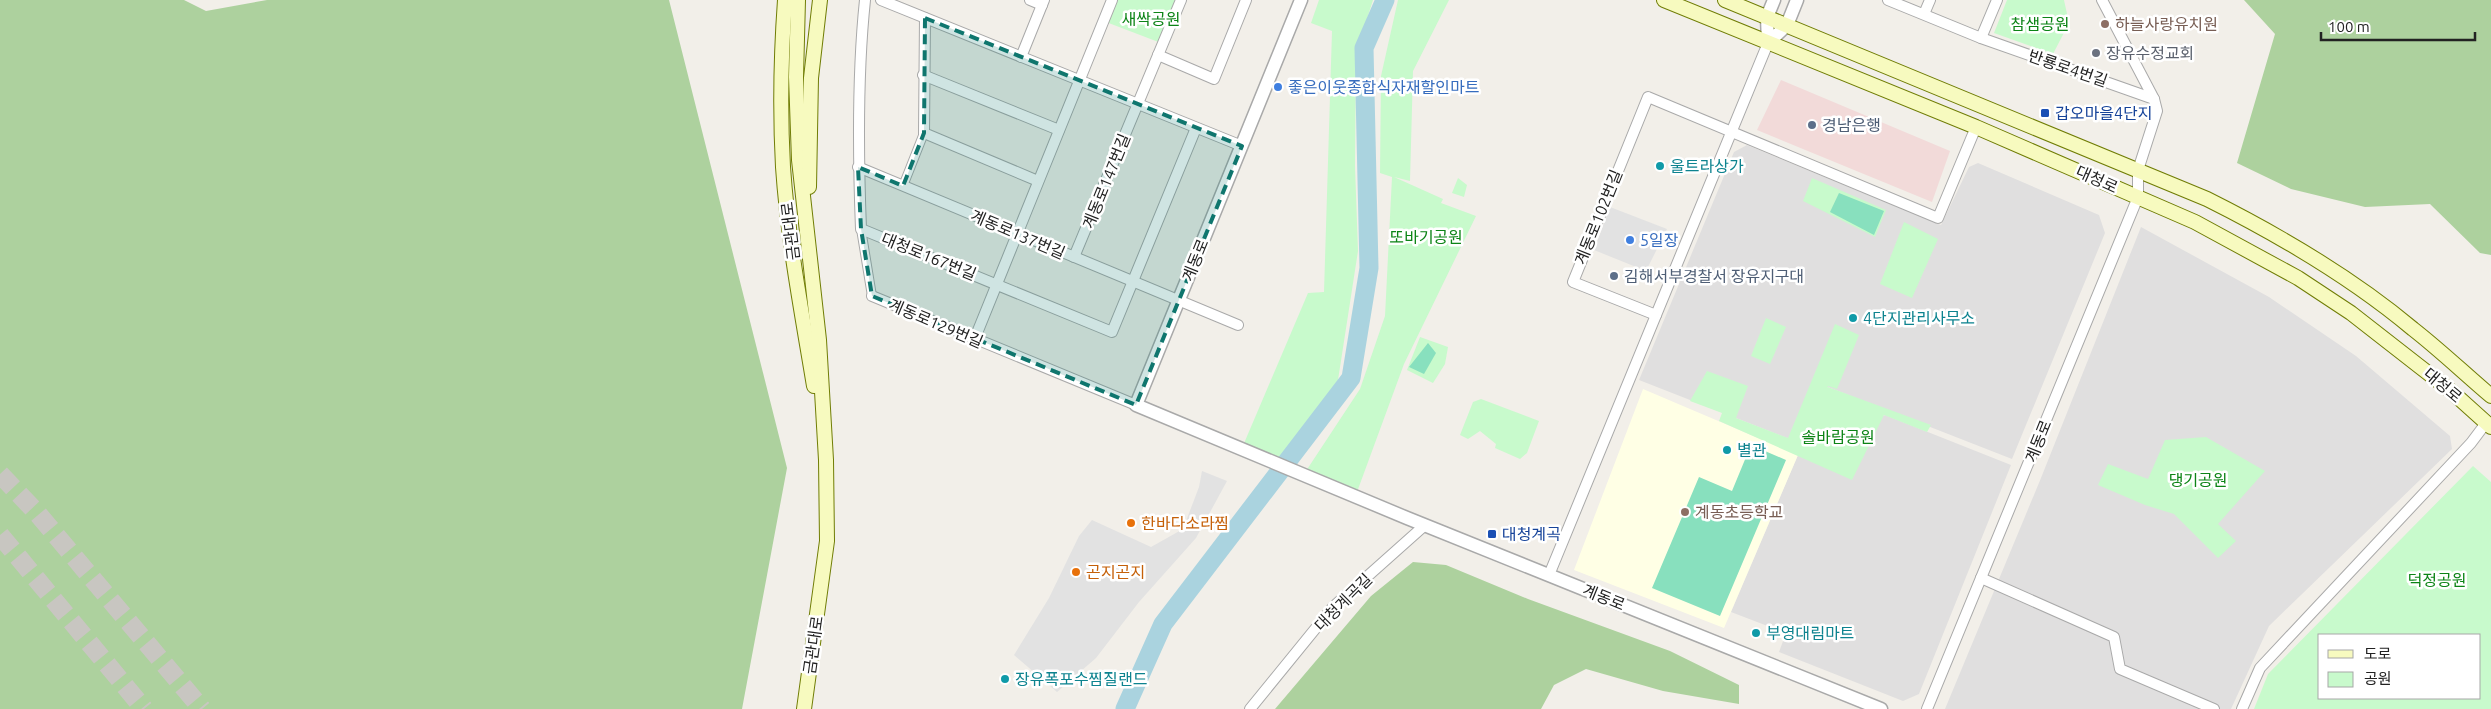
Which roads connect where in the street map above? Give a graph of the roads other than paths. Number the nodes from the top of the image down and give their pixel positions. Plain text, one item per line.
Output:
1 (780, 0) edge
2 (785, 0) edge
3 (798, 0) edge
4 (820, 0) edge
5 (864, 0) edge
6 (881, 0) edge
7 (1030, 0) edge
8 (1112, 0) edge
9 (1181, 0) edge
10 (1246, 0) edge
11 (1302, 0) edge
12 (1664, 0) edge
13 (1726, 0) edge
14 (1774, 0) edge
15 (1797, 0) edge
16 (1888, 0) edge
17 (1930, 0) edge
18 (1997, 0) edge
19 (2102, 0) edge
20 (1043, 2) edge
21 (1924, 14) junction
22 (1768, 17) junction
23 (925, 18) junction
24 (1786, 25) junction
25 (783, 26) junction
26 (1981, 38) junction
27 (1768, 43) junction
28 (1158, 55) junction
29 (1021, 57) junction
30 (923, 75) junction
31 (1079, 80) junction
32 (2154, 99) junction
33 (1138, 104) junction
34 (1976, 127) junction
35 (1196, 128) junction
36 (1059, 130) junction
37 (1732, 132) junction
38 (924, 134) junction
39 (1242, 146) junction
40 (858, 167) junction
41 (2138, 170) junction
42 (1038, 181) junction
43 (903, 186) junction
44 (2138, 197) junction
45 (861, 229) junction
46 (1017, 233) junction
47 (809, 252) junction
48 (1074, 257) junction
49 (1133, 281) junction
50 (997, 283) junction
51 (872, 296) joint
52 (1179, 300) junction
53 (1656, 315) junction
54 (1238, 325) dead end
55 (974, 338) junction
56 (2491, 396) edge
57 (1136, 405) junction
58 (2489, 425) edge
59 (826, 460) junction
60 (1425, 525) junction
61 (1549, 575) junction
62 (1981, 578) junction
63 (804, 709) edge
64 (1250, 709) edge
65 (1881, 709) edge
66 (1927, 709) edge
67 (2214, 709) edge
68 (2242, 709) edge

1 - 25 main road
2 - 25 main road, 금관대로
3 - 47 main road, 금관대로
4 - 47 main road
5 - 40 street, 계동로129번길
6 - 23 street
7 - 20 street
8 - 31 street, 대청로167번길
9 - 28 street, 계동로147번길
10 - 28 street
11 - 39 street, 계동로
12 - 27 main road, 대청로
13 - 22 main road, 대청로
14 - 22 street
15 - 24 street
16 - 21 street, 반룡로4번길
17 - 21 street
18 - 26 street
19 - 32 street
20 - 29 street
21 - 26 street, 반룡로4번길
22 - 24 main road, 대청로
22 - 27 street
23 - 29 street
23 - 30 street
24 - 27 street
24 - 41 main road, 대청로
25 - 59 main road, 금관대로
26 - 32 street, 반룡로4번길
27 - 34 main road, 대청로
27 - 37 street
28 - 33 street, 계동로147번길
29 - 31 street
30 - 36 street
30 - 38 street
31 - 33 street
31 - 36 street, 대청로167번길
32 - 41 street, 계동로
33 - 35 street
33 - 48 street, 계동로147번길
34 - 37 street
34 - 44 main road, 대청로
35 - 39 street
35 - 49 street
36 - 42 street, 대청로167번길
37 - 53 street
37 - 53 street, 계동로102번길
38 - 42 street
38 - 43 street
39 - 52 street, 계동로
40 - 43 street, 계동로137번길
40 - 45 street, 계동로129번길
41 - 44 street, 계동로
41 - 56 main road, 대청로
42 - 46 street, 대청로167번길
43 - 46 street, 계동로137번길
44 - 58 main road, 대청로
44 - 62 street, 계동로
45 - 50 street, 대청로167번길
45 - 51 street, 계동로129번길
46 - 48 street, 계동로137번길
46 - 50 street, 대청로167번길
47 - 59 main road, 금관대로
48 - 49 street, 계동로137번길
49 - 50 street
49 - 52 street, 계동로137번길
50 - 55 street, 대청로167번길
51 - 55 street, 계동로129번길
52 - 54 street, 계동로137번길
52 - 57 street, 계동로
53 - 61 street
55 - 57 street, 계동로129번길
57 - 60 street, 계동로
58 - 68 street
59 - 63 main road, 금관대로
60 - 61 street, 계동로
60 - 64 street, 대청계곡길
61 - 65 street, 계동로
62 - 66 street, 계동로
62 - 67 street

